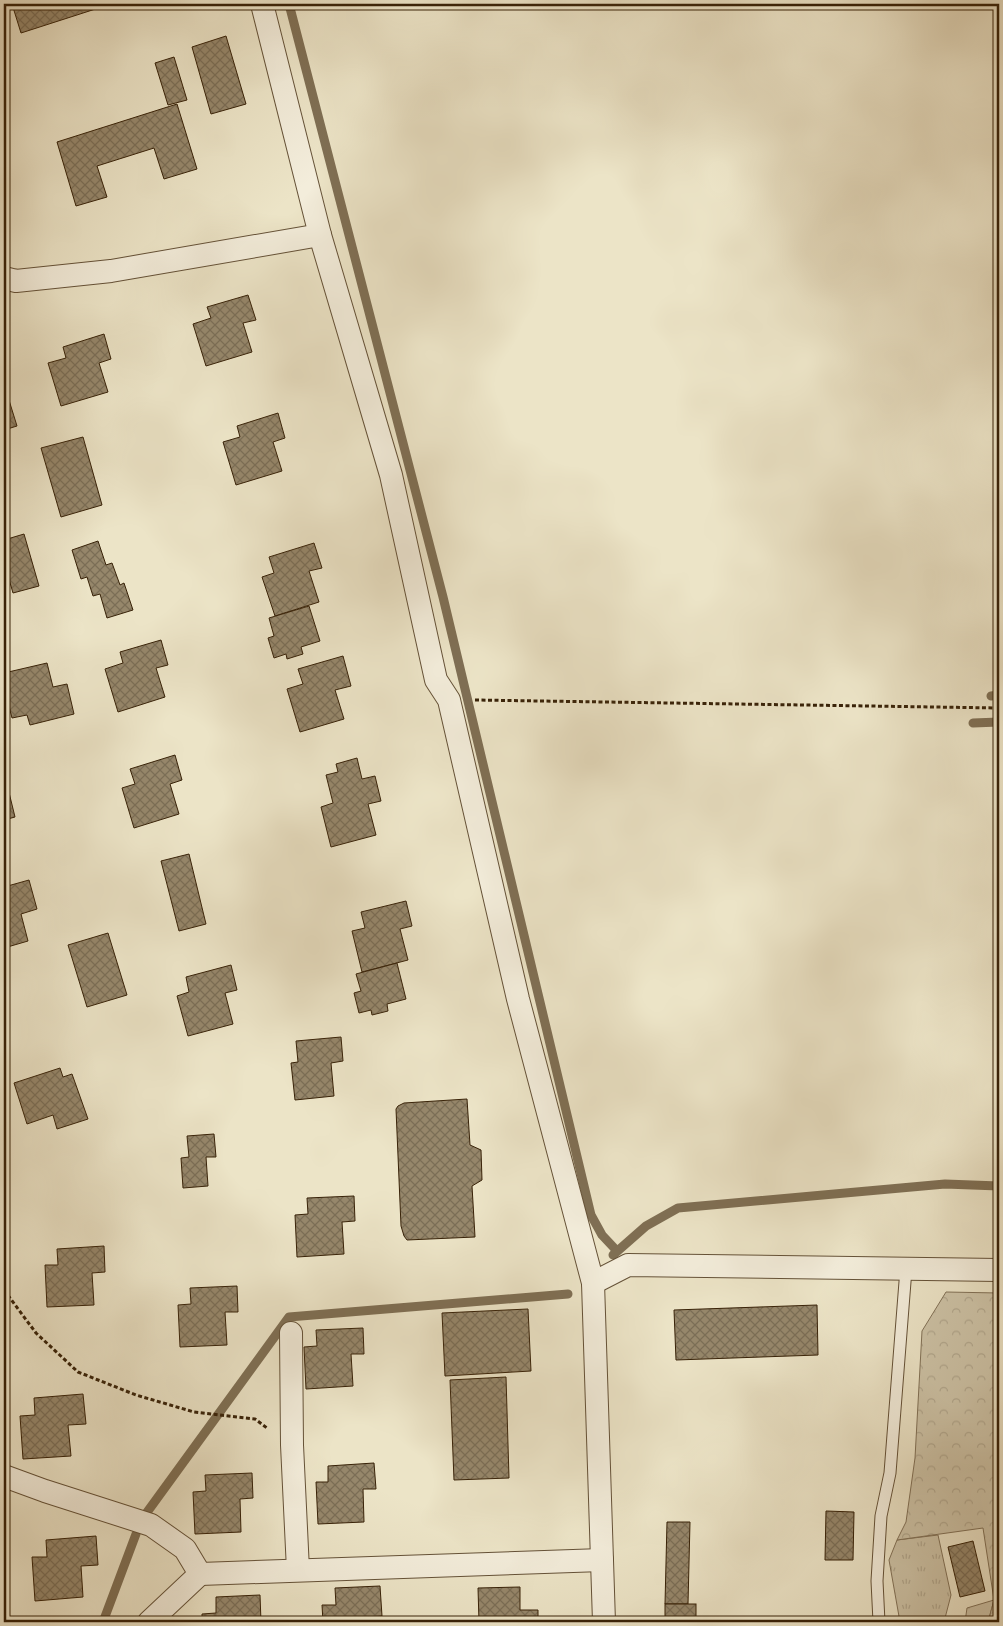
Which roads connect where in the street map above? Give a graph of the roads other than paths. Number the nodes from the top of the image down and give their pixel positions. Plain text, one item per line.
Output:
1 (262, 4) edge
2 (320, 235) junction
3 (4, 278) edge
4 (906, 1269) junction
5 (999, 1270) edge
6 (594, 1283) junction
7 (291, 1333) dead end
8 (4, 1476) edge
9 (602, 1560) junction
10 (298, 1570) junction
11 (200, 1574) junction
12 (149, 1622) edge
13 (604, 1622) edge
14 (879, 1622) edge

1 - 2 street
2 - 3 street
2 - 6 street
4 - 5 street
4 - 6 street
4 - 14 lane
6 - 9 street
7 - 10 street
8 - 11 street
9 - 10 street
9 - 13 street
10 - 11 street
11 - 12 street

